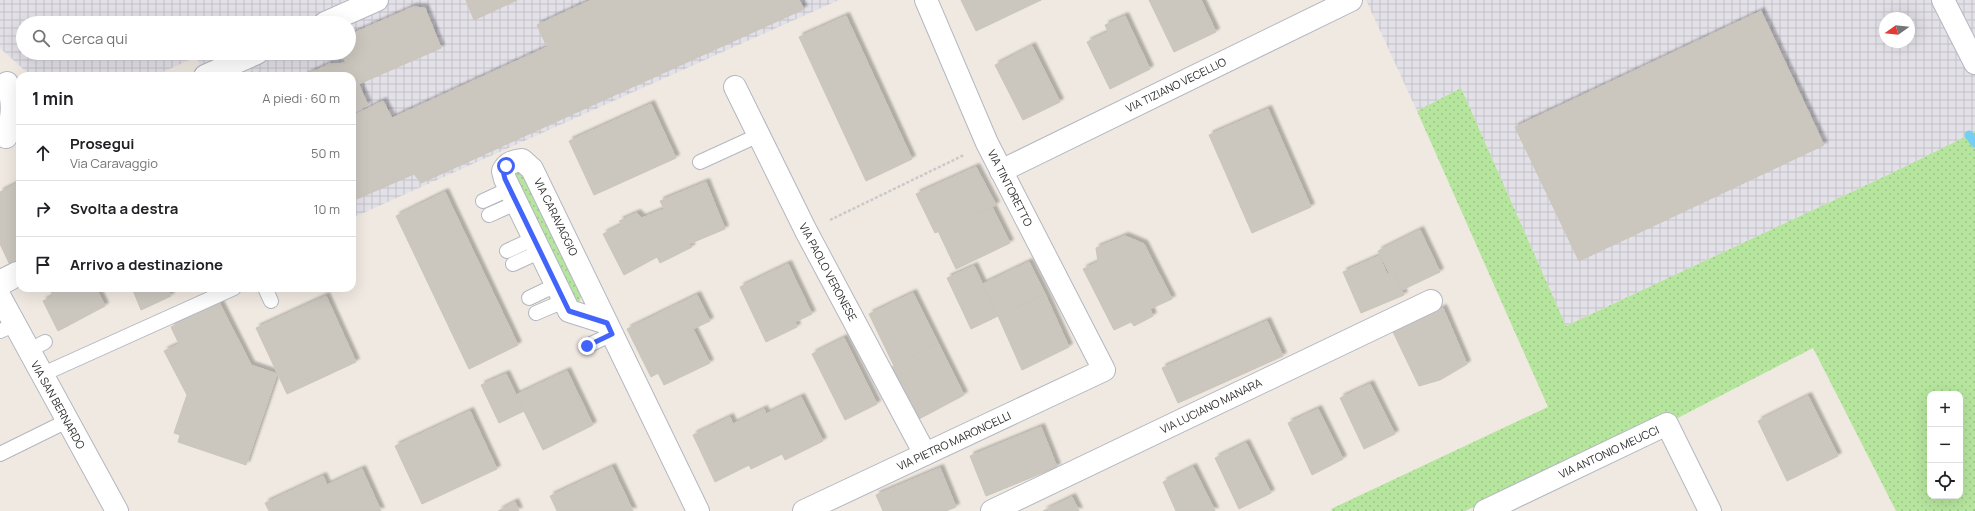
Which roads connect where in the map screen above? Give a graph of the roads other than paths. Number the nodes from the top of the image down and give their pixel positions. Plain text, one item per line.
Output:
1 (377, 0) edge
2 (926, 0) edge
3 (1351, 0) edge
4 (1943, 0) edge
5 (341, 16) edge
6 (241, 60) edge
7 (1975, 63) edge
8 (214, 72) edge
9 (9, 81) edge
10 (736, 87) dead end
11 (759, 135) junction
12 (9, 137) edge
13 (700, 162) dead end
14 (1001, 171) junction
15 (513, 196) junction
16 (483, 201) dead end
17 (489, 215) dead end
18 (536, 245) junction
19 (510, 257) dead end
20 (16, 274) edge
21 (16, 276) edge
22 (0, 277) edge
23 (0, 289) edge
24 (225, 292) edge
25 (560, 293) junction
26 (0, 297) edge
27 (529, 298) dead end
28 (1431, 301) dead end
29 (536, 312) dead end
30 (7, 328) edge
31 (610, 328) junction
32 (587, 346) dead end
33 (1104, 370) joint
34 (41, 375) junction
35 (67, 421) junction
36 (0, 454) edge
37 (925, 454) junction
38 (117, 511) edge
39 (698, 511) edge
40 (804, 511) edge
41 (992, 511) edge
42 (1485, 511) edge
43 (1710, 511) edge

1 - 5 street
2 - 14 street, VIA TINTORETTO
3 - 14 street, VIA TIZIANO VECELLIO
4 - 7 street
6 - 8 street
9 - 12 street
10 - 11 street, VIA PAOLO VERONESE
11 - 13 lane
11 - 37 street, VIA PAOLO VERONESE
14 - 33 street, VIA TINTORETTO
15 - 16 lane
15 - 17 lane
15 - 18 street, VIA CARAVAGGIO
15 - 31 street, VIA CARAVAGGIO
18 - 19 lane
18 - 25 street, VIA CARAVAGGIO
20 - 22 lane
21 - 23 lane
24 - 34 lane
25 - 27 lane
25 - 29 lane
25 - 31 street, VIA CARAVAGGIO
26 - 30 street, VIA SAN BERNARDO
28 - 41 street, VIA LUCIANO MANARA
30 - 34 street, VIA SAN BERNARDO
31 - 32 lane
31 - 39 street, VIA CARAVAGGIO
33 - 37 street, VIA PIETRO MARONCELLI
34 - 35 street, VIA SAN BERNARDO
35 - 36 lane
35 - 38 street, VIA SAN BERNARDO
37 - 40 street, VIA PIETRO MARONCELLI
42 - 43 street, VIA ANTONIO MEUCCI

